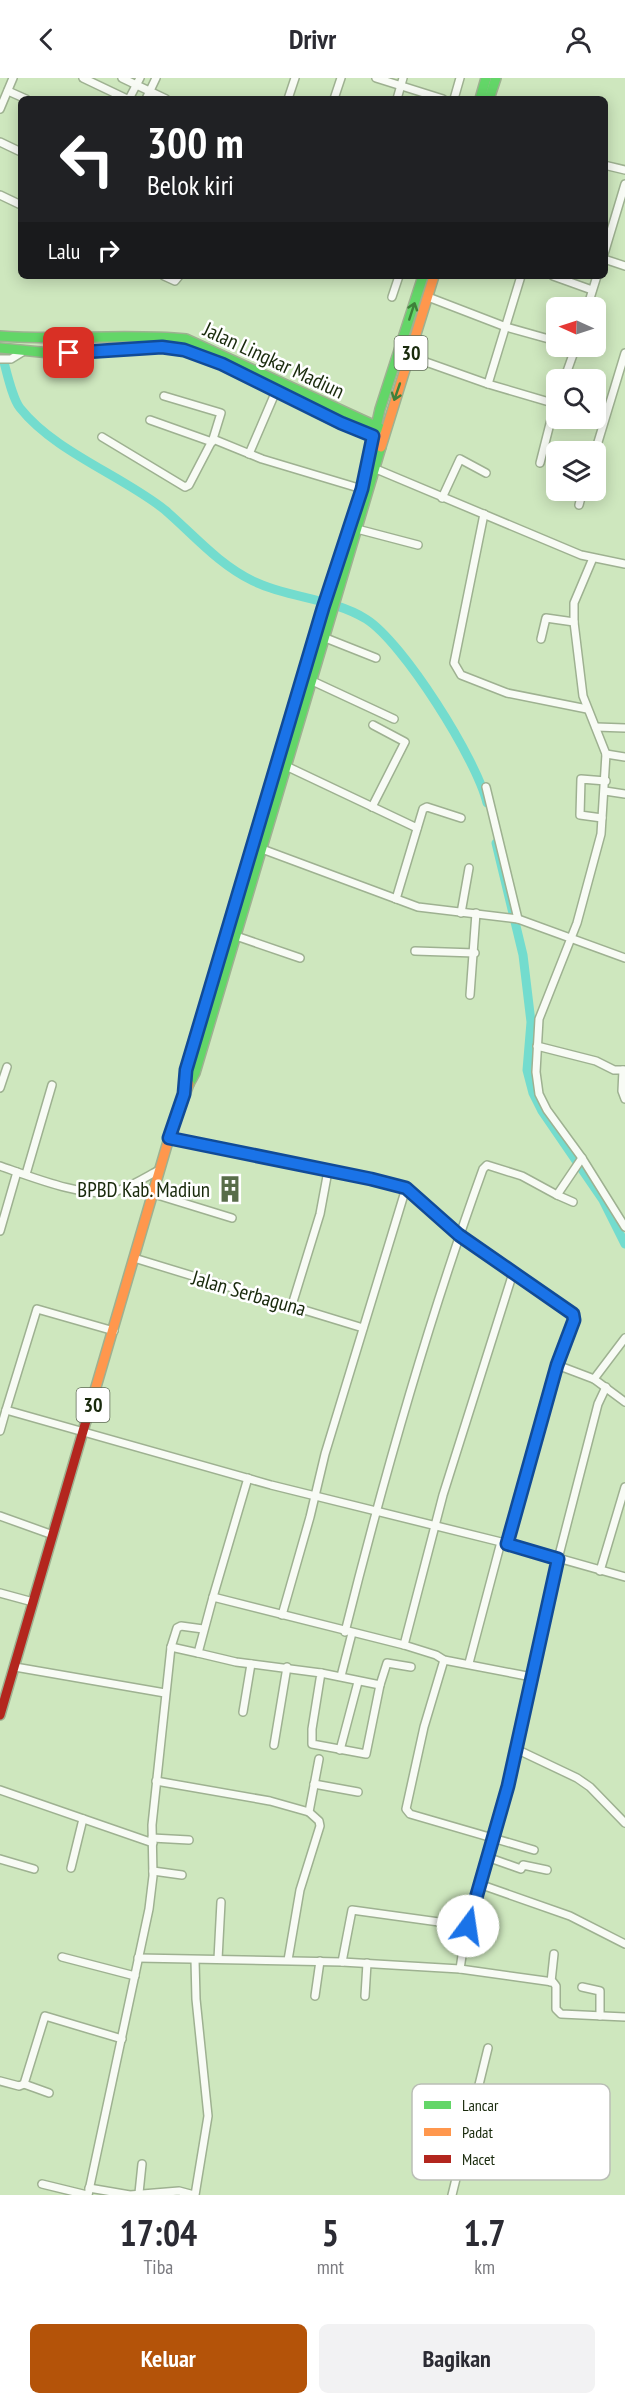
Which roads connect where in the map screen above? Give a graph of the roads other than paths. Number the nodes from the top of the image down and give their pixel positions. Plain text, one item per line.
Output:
1 (13, 78) edge
2 (83, 78) edge
3 (122, 78) edge
4 (156, 78) edge
5 (295, 78) edge
6 (341, 78) edge
7 (376, 78) edge
8 (460, 78) edge
9 (486, 78) edge
10 (496, 78) edge
11 (138, 81) edge
12 (402, 81) edge
13 (8, 91) junction
14 (149, 91) junction
15 (19, 96) edge
16 (122, 96) edge
17 (130, 96) edge
18 (147, 96) edge
19 (160, 96) edge
20 (289, 96) edge
21 (335, 96) edge
22 (398, 96) edge
23 (436, 96) edge
24 (455, 96) edge
25 (481, 96) edge
26 (490, 96) edge
27 (0, 109) edge
28 (0, 142) edge
29 (18, 151) edge
30 (608, 166) edge
31 (625, 170) edge
32 (625, 184) edge
33 (0, 195) edge
34 (18, 204) edge
35 (608, 224) edge
36 (614, 226) junction
37 (608, 243) edge
38 (608, 260) edge
39 (625, 266) edge
40 (398, 279) edge
41 (422, 279) edge
42 (433, 279) edge
43 (520, 279) edge
44 (561, 279) edge
45 (596, 279) edge
46 (592, 290) junction
47 (392, 297) dead end
48 (428, 297) junction
49 (590, 297) edge
50 (506, 327) junction
51 (0, 336) edge
52 (116, 338) junction
53 (546, 339) edge
54 (0, 348) edge
55 (21, 350) junction
56 (117, 351) junction
57 (625, 353) edge
58 (410, 356) junction
59 (0, 359) edge
60 (488, 384) junction
61 (276, 391) junction
62 (164, 396) dead end
63 (546, 399) edge
64 (606, 415) edge
65 (150, 420) dead end
66 (549, 429) edge
67 (377, 434) junction
68 (102, 437) dead end
69 (213, 440) junction
70 (249, 454) junction
71 (540, 463) dead end
72 (376, 469) junction
73 (486, 474) dead end
74 (362, 489) junction
75 (442, 498) junction
76 (580, 501) edge
77 (579, 505) dead end
78 (484, 514) junction
79 (357, 529) junction
80 (418, 545) dead end
81 (593, 558) junction
82 (625, 564) edge
83 (330, 601) junction
84 (574, 622) junction
85 (323, 637) junction
86 (541, 639) dead end
87 (376, 658) dead end
88 (307, 678) junction
89 (587, 709) junction
90 (394, 719) dead end
91 (373, 725) dead end
92 (596, 728) junction
93 (625, 728) edge
94 (606, 754) junction
95 (625, 757) edge
96 (286, 766) junction
97 (606, 781) junction
98 (486, 787) dead end
99 (605, 791) junction
100 (625, 794) edge
101 (372, 807) junction
102 (461, 818) dead end
103 (602, 818) junction
104 (417, 828) junction
105 (262, 849) junction
106 (470, 868) dead end
107 (396, 899) junction
108 (461, 912) junction
109 (476, 913) junction
110 (517, 919) junction
111 (236, 936) junction
112 (572, 936) junction
113 (415, 951) dead end
114 (475, 953) junction
115 (300, 958) dead end
116 (625, 958) edge
117 (217, 983) junction
118 (470, 995) dead end
119 (537, 1046) junction
120 (7, 1067) dead end
121 (624, 1070) edge
122 (52, 1085) dead end
123 (0, 1088) edge
124 (625, 1099) edge
125 (169, 1138) junction
126 (581, 1158) junction
127 (0, 1166) edge
128 (160, 1169) junction
129 (328, 1171) junction
130 (17, 1172) junction
131 (26, 1174) junction
132 (406, 1188) junction
133 (154, 1194) junction
134 (557, 1195) junction
135 (573, 1202) dead end
136 (232, 1218) dead end
137 (625, 1227) edge
138 (0, 1231) edge
139 (459, 1235) junction
140 (135, 1258) junction
141 (513, 1273) junction
142 (292, 1305) junction
143 (363, 1328) junction
144 (114, 1331) junction
145 (625, 1338) edge
146 (557, 1365) junction
147 (594, 1379) junction
148 (606, 1387) junction
149 (625, 1402) edge
150 (6, 1410) junction
151 (0, 1431) edge
152 (84, 1433) junction
153 (248, 1478) junction
154 (625, 1487) edge
155 (314, 1495) junction
156 (375, 1511) junction
157 (0, 1516) edge
158 (436, 1525) junction
159 (53, 1535) junction
160 (504, 1543) junction
161 (558, 1559) junction
162 (600, 1571) junction
163 (625, 1577) edge
164 (0, 1593) edge
165 (213, 1597) junction
166 (33, 1602) junction
167 (282, 1616) junction
168 (203, 1629) junction
169 (349, 1633) junction
170 (404, 1645) junction
171 (171, 1647) junction
172 (198, 1653) junction
173 (444, 1660) junction
174 (468, 1663) junction
175 (251, 1664) junction
176 (15, 1667) junction
177 (286, 1667) junction
178 (411, 1667) dead end
179 (321, 1673) junction
180 (341, 1676) junction
181 (532, 1677) junction
182 (358, 1682) junction
183 (380, 1685) junction
184 (165, 1693) junction
185 (243, 1712) dead end
186 (0, 1715) edge
187 (274, 1745) dead end
188 (516, 1749) junction
189 (340, 1750) junction
190 (319, 1759) dead end
191 (156, 1781) junction
192 (314, 1785) junction
193 (0, 1790) edge
194 (358, 1792) dead end
195 (309, 1812) junction
196 (83, 1819) junction
197 (625, 1823) edge
198 (493, 1839) junction
199 (152, 1840) junction
200 (189, 1840) dead end
201 (534, 1850) dead end
202 (487, 1857) junction
203 (0, 1859) edge
204 (71, 1868) dead end
205 (34, 1869) dead end
206 (153, 1870) junction
207 (547, 1870) dead end
208 (182, 1875) dead end
209 (479, 1884) junction
210 (221, 1902) dead end
211 (468, 1926) junction
212 (625, 1944) edge
213 (554, 1954) dead end
214 (62, 1957) dead end
215 (138, 1958) junction
216 (218, 1959) junction
217 (195, 1960) junction
218 (288, 1960) junction
219 (320, 1961) junction
220 (342, 1962) junction
221 (367, 1963) junction
222 (460, 1969) junction
223 (135, 1976) junction
224 (551, 1982) junction
225 (582, 1987) dead end
226 (315, 1996) dead end
227 (365, 1996) dead end
228 (600, 2016) junction
229 (625, 2017) edge
230 (122, 2040) junction
231 (488, 2048) dead end
232 (0, 2081) edge
233 (24, 2084) junction
234 (479, 2084) edge
235 (49, 2093) dead end
236 (142, 2164) dead end
237 (456, 2180) edge
238 (42, 2184) dead end
239 (88, 2193) edge
240 (139, 2193) junction
241 (195, 2195) edge
242 (452, 2195) edge

1 - 13 street
2 - 16 street
3 - 11 street
4 - 14 street
5 - 20 street
6 - 21 street
7 - 12 street
8 - 24 street
9 - 25 main road
10 - 26 main road
11 - 14 street
11 - 17 street
12 - 22 street
12 - 23 street
13 - 15 street
13 - 27 street
14 - 18 street
14 - 19 street
28 - 29 street
30 - 31 street
32 - 36 street
33 - 34 street
35 - 36 street
36 - 37 street
38 - 39 street
40 - 47 street
67 -> 41 main road, 30
42 - 48 main road, 30
43 - 50 street
44 - 46 street
45 - 46 street
46 - 49 street
48 - 50 street
48 - 58 main road, 30
50 - 53 street
50 - 60 street
51 - 52 main road, Jalan Lingkar Madiun
52 - 56 main road
52 - 67 main road, Jalan Lingkar Madiun
54 - 55 main road, Jalan Lingkar Madiun
55 - 56 main road, Jalan Lingkar Madiun
55 - 59 street
56 - 61 main road, Jalan Lingkar Madiun
57 - 64 street
58 - 60 street
58 -> 67 main road, Jalan Lingkar Madiun / 30
60 - 63 street
61 - 67 main road, Jalan Lingkar Madiun
61 - 70 street
62 - 69 street
65 - 69 street
66 - 71 street
67 - 72 main road, 30
67 - 74 main road, 30
68 - 69 street
69 - 70 street
70 - 74 street
72 - 75 street
72 - 79 main road, 30
73 - 75 street
74 - 83 main road, 30
75 - 78 street
76 - 77 street
78 - 81 street
78 - 89 street
79 - 80 street
79 - 83 main road, 30
81 - 82 street
81 - 84 street
83 - 85 main road, 30
83 - 88 main road, 30
84 - 86 street
84 - 89 street
85 - 87 street
85 - 88 main road, 30
88 - 90 street
88 - 96 main road, 30
88 - 117 main road, 30
89 - 92 street
91 - 101 street
92 - 93 street
92 - 94 street
94 - 95 street
94 - 97 street
96 - 101 street
96 - 105 main road, 30
97 - 99 street
97 - 103 street
98 - 110 street
99 - 100 street
99 - 103 street
101 - 104 street
102 - 104 street
103 - 112 street
104 - 107 street
105 - 107 street
105 - 111 main road, 30
106 - 108 street
107 - 108 street
108 - 109 street
109 - 110 street
109 - 114 street
110 - 112 street
111 - 115 street
111 - 117 main road, 30
112 - 116 street
112 - 119 street
113 - 114 street
114 - 118 street
117 - 125 main road, 30
119 - 121 street
119 - 126 street
120 - 123 street
121 - 124 street
122 - 131 street
125 - 128 main road, 30
125 - 129 street
126 - 134 street
126 - 137 street
127 - 130 street
128 - 131 street
128 - 133 main road, 30
129 - 132 street
129 - 142 street
130 - 131 street
130 - 138 street
132 - 139 street
132 - 143 street
133 - 136 street
133 - 140 main road, 30
134 - 135 street
134 - 139 street
139 - 141 street
139 - 156 street
140 - 142 street, Jalan Serbaguna
140 - 144 main road, 30
141 - 146 street
141 - 158 street
142 - 143 street, Jalan Serbaguna
143 - 155 street
144 - 150 street
144 - 152 main road, 30
145 - 147 street
146 - 147 street
146 - 160 street
147 - 148 street
148 - 149 street
148 - 161 street
150 - 151 street
150 - 152 street
152 - 153 street
152 - 159 main road, 30
153 - 155 street
153 - 165 street
154 - 162 street
155 - 156 street
155 - 167 street
156 - 158 street
156 - 169 street
157 - 159 street
158 - 160 street
158 - 170 street
159 - 166 main road, 30
160 - 161 street
160 - 174 street
161 - 162 street
161 - 181 street
162 - 163 street
164 - 166 street
165 - 167 street
165 - 168 street
166 - 176 main road, 30
167 - 169 street
168 - 171 street
168 - 172 street
169 - 170 street
169 - 180 street
170 - 173 street
171 - 172 street
171 - 184 street
172 - 175 street
173 - 174 street
173 - 198 street
174 - 181 street
175 - 177 street
175 - 185 street
176 - 184 street
176 - 186 main road, 30
177 - 179 street
177 - 187 street
178 - 183 street
179 - 180 street
179 - 189 street
180 - 182 street
181 - 188 street
182 - 183 street
182 - 189 street
183 - 189 street
184 - 191 street
188 - 197 street
188 - 198 street
190 - 192 street
191 - 195 street
191 - 199 street
192 - 194 street
192 - 195 street
193 - 196 street
195 - 218 street
196 - 199 street
196 - 204 street
198 - 201 street
198 - 202 street
199 - 200 street
199 - 206 street
202 - 207 street
202 - 209 street
203 - 205 street
206 - 208 street
206 - 215 street
209 - 211 street
209 - 212 street
210 - 216 street
211 - 220 street
211 - 222 street
213 - 224 street
214 - 223 street
215 - 217 street
215 - 223 street
216 - 217 street
216 - 218 street
217 - 241 street
218 - 219 street
219 - 220 street
219 - 226 street
220 - 221 street
221 - 222 street
221 - 227 street
222 - 224 street
223 - 230 street
224 - 228 street
225 - 228 street
228 - 229 street
230 - 233 street
230 - 239 street
231 - 234 street
232 - 233 street
233 - 235 street
236 - 240 street
237 - 242 street
238 - 239 street
239 - 240 street
240 - 241 street

